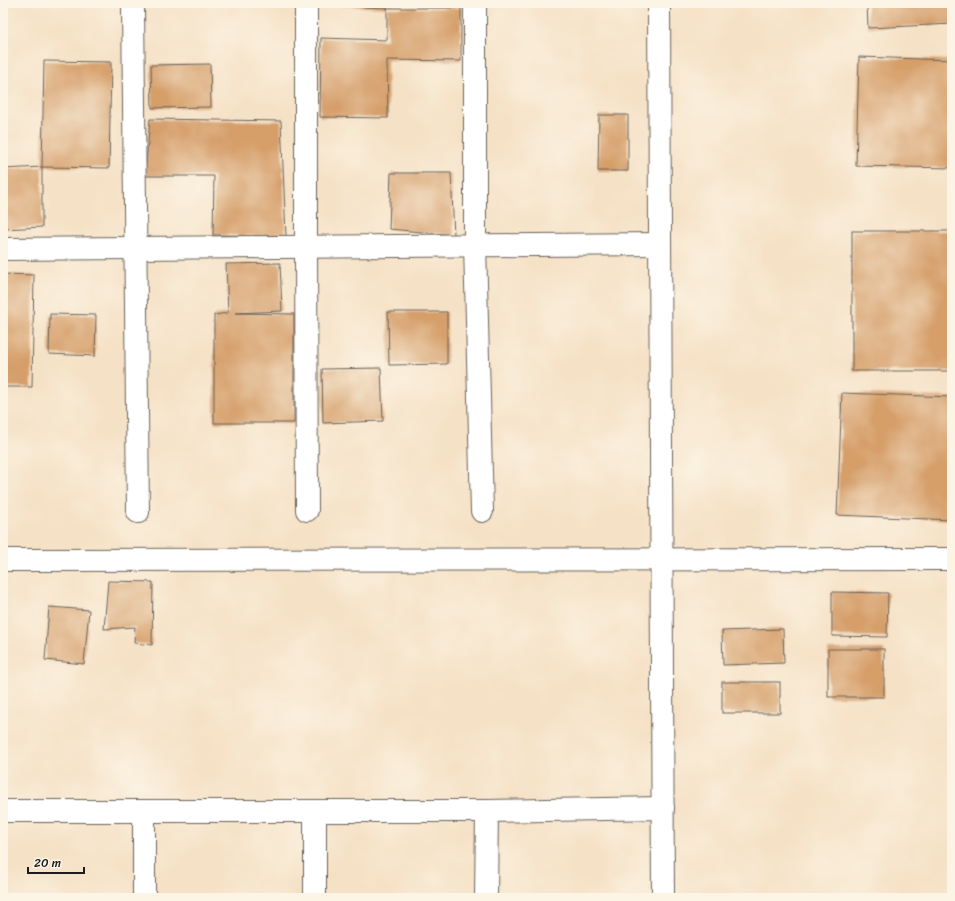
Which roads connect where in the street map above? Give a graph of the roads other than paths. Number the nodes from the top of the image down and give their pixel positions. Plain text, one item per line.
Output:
1 (133, 3) edge
2 (306, 3) edge
3 (475, 3) edge
4 (659, 3) edge
5 (660, 244) junction
6 (475, 245) junction
7 (306, 246) junction
8 (136, 248) junction
9 (3, 249) edge
10 (308, 510) dead end
11 (482, 511) dead end
12 (138, 512) dead end
13 (952, 559) edge
14 (3, 560) edge
15 (661, 560) junction
16 (663, 808) junction
17 (3, 811) edge
18 (144, 811) junction
19 (314, 811) junction
20 (487, 811) junction
21 (144, 898) edge
22 (315, 898) edge
23 (486, 898) edge
24 (663, 898) edge

1 - 8 street
2 - 7 street
3 - 6 street
4 - 5 street
5 - 6 street
5 - 15 street
6 - 7 street
6 - 11 street
7 - 8 street
7 - 10 street
8 - 9 street
8 - 12 street
13 - 15 street
14 - 15 street
15 - 16 street
16 - 20 street
16 - 24 street
17 - 18 street
18 - 19 street
18 - 21 street
19 - 20 street
19 - 22 street
20 - 23 street

